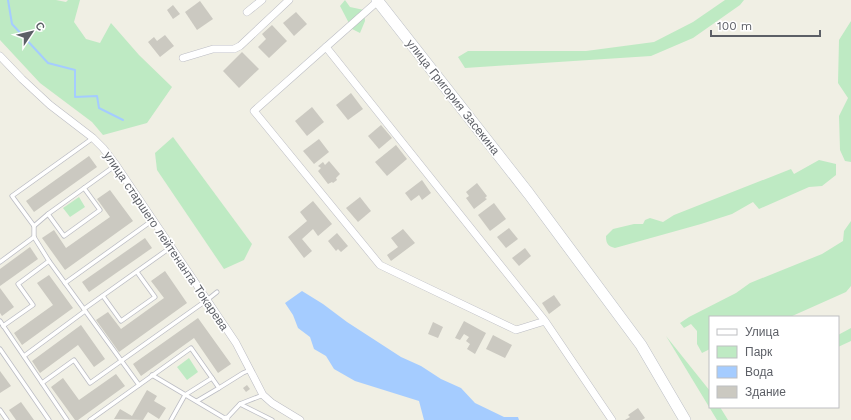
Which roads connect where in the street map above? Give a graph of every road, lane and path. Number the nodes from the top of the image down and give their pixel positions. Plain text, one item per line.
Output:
1 (262, 0) edge
2 (289, 0) edge
3 (378, 1) edge
4 (246, 12) dead end
5 (326, 46) junction
6 (0, 56) edge
7 (183, 58) dead end
8 (93, 141) junction
9 (116, 165) junction
10 (84, 188) junction
11 (48, 214) junction
12 (153, 220) junction
13 (34, 226) junction
14 (34, 237) junction
15 (167, 250) dead end
16 (49, 261) junction
17 (0, 262) edge
18 (137, 272) junction
19 (65, 283) junction
20 (217, 292) dead end
21 (103, 296) junction
22 (207, 300) junction
23 (85, 310) junction
24 (0, 321) edge
25 (545, 321) junction
26 (3, 326) junction
27 (0, 349) edge
28 (24, 356) junction
29 (121, 361) junction
30 (250, 370) junction
31 (152, 375) junction
32 (212, 378) junction
33 (42, 383) junction
34 (139, 385) junction
35 (219, 388) junction
36 (185, 395) junction
37 (263, 395) junction
38 (197, 402) junction
39 (240, 404) junction
40 (0, 410) edge
41 (100, 413) junction
42 (7, 420) edge
43 (49, 420) edge
44 (67, 420) edge
45 (90, 420) edge
46 (99, 420) edge
47 (171, 420) edge
48 (226, 420) edge
49 (272, 420) edge
50 (300, 420) edge
51 (612, 420) edge
52 (686, 420) edge

1 - 4 street
2 - 7 street
3 - 5 street
3 - 52 main road, улица Григория Засекина
5 - 25 street
5 - 25 street
6 - 8 street, улица старшего лейтенанта Токарева
8 - 9 street, улица старшего лейтенанта Токарева
8 - 13 lane
9 - 10 lane
9 - 12 street, улица старшего лейтенанта Токарева
10 - 11 lane
10 - 11 lane
11 - 13 lane
12 - 19 lane
12 - 22 street, улица старшего лейтенанта Токарева
13 - 14 lane
14 - 16 lane
14 - 17 lane
15 - 18 lane
16 - 19 lane
16 - 26 lane
18 - 21 lane
18 - 21 lane
19 - 23 lane
20 - 22 lane
21 - 23 lane
22 - 29 lane
22 - 30 street, улица старшего лейтенанта Токарева
23 - 28 lane
23 - 29 lane
24 - 26 lane
25 - 51 street
26 - 28 lane
27 - 43 lane
28 - 33 lane
29 - 33 lane
29 - 34 lane
30 - 35 lane
30 - 37 street, улица старшего лейтенанта Токарева
31 - 32 lane
31 - 34 lane
31 - 36 lane
32 - 35 lane
32 - 36 lane
33 - 44 lane
34 - 41 lane
35 - 38 lane
36 - 38 lane
36 - 47 lane
37 - 39 lane
37 - 50 street, улица старшего лейтенанта Токарева
38 - 48 lane
39 - 48 lane
39 - 49 lane
40 - 42 lane
41 - 45 lane
41 - 46 lane

